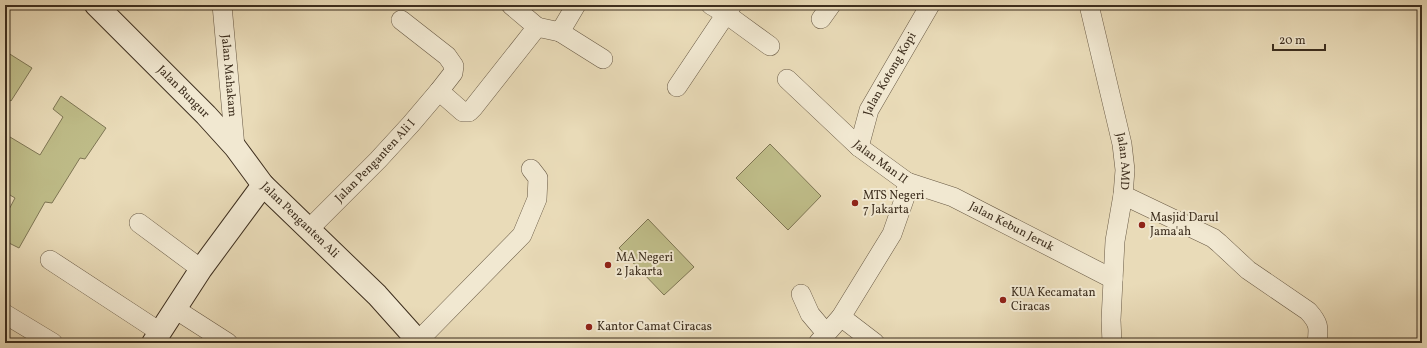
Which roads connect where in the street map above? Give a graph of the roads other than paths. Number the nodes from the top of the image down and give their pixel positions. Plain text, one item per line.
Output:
1 (96, 5) edge
2 (222, 5) edge
3 (511, 5) edge
4 (576, 5) edge
5 (930, 5) edge
6 (1089, 5) edge
7 (723, 8) edge
8 (401, 20) dead end
9 (537, 27) junction
10 (560, 32) junction
11 (770, 46) dead end
12 (603, 59) dead end
13 (787, 79) dead end
14 (677, 87) dead end
15 (438, 91) junction
16 (235, 147) junction
17 (859, 147) junction
18 (531, 169) dead end
19 (907, 182) junction
20 (263, 185) junction
21 (1123, 195) junction
22 (140, 223) dead end
23 (309, 229) junction
24 (50, 260) dead end
25 (201, 269) junction
26 (1113, 280) junction
27 (801, 294) dead end
28 (175, 309) junction
29 (5, 314) edge
30 (841, 317) junction
31 (157, 338) edge
32 (822, 338) edge
33 (419, 342) edge
34 (53, 343) edge
35 (228, 343) edge
36 (875, 343) edge
37 (1112, 343) edge
38 (1317, 343) edge

1 - 16 street, Jalan Bungur
2 - 16 street, Jalan Mahakam
3 - 9 street
4 - 10 street
5 - 17 street, Jalan Kotong Kopi
6 - 21 street, Jalan AMD
7 - 11 street
7 - 14 street
8 - 15 street, Jalan Penganten Ali I
9 - 10 street
9 - 15 street
10 - 12 street
13 - 17 street, Jalan Man II
15 - 23 street, Jalan Penganten Ali I
16 - 20 street, Jalan Bungur
17 - 19 street, Jalan Man II
18 - 33 street
19 - 26 street, Jalan Kebun Jeruk
19 - 30 street, Jalan Man II
20 - 23 street, Jalan Penganten Ali
20 - 25 street, Jalan Penganten Ali
21 - 26 street, Jalan AMD
21 - 38 street
22 - 25 street
23 - 33 street, Jalan Penganten Ali
24 - 31 street
25 - 28 street, Jalan Penganten Ali
26 - 37 street, Jalan AMD
27 - 32 street
28 - 31 street, Jalan Penganten Ali
28 - 35 street
29 - 34 street
30 - 32 street, Jalan Man II
30 - 36 street

